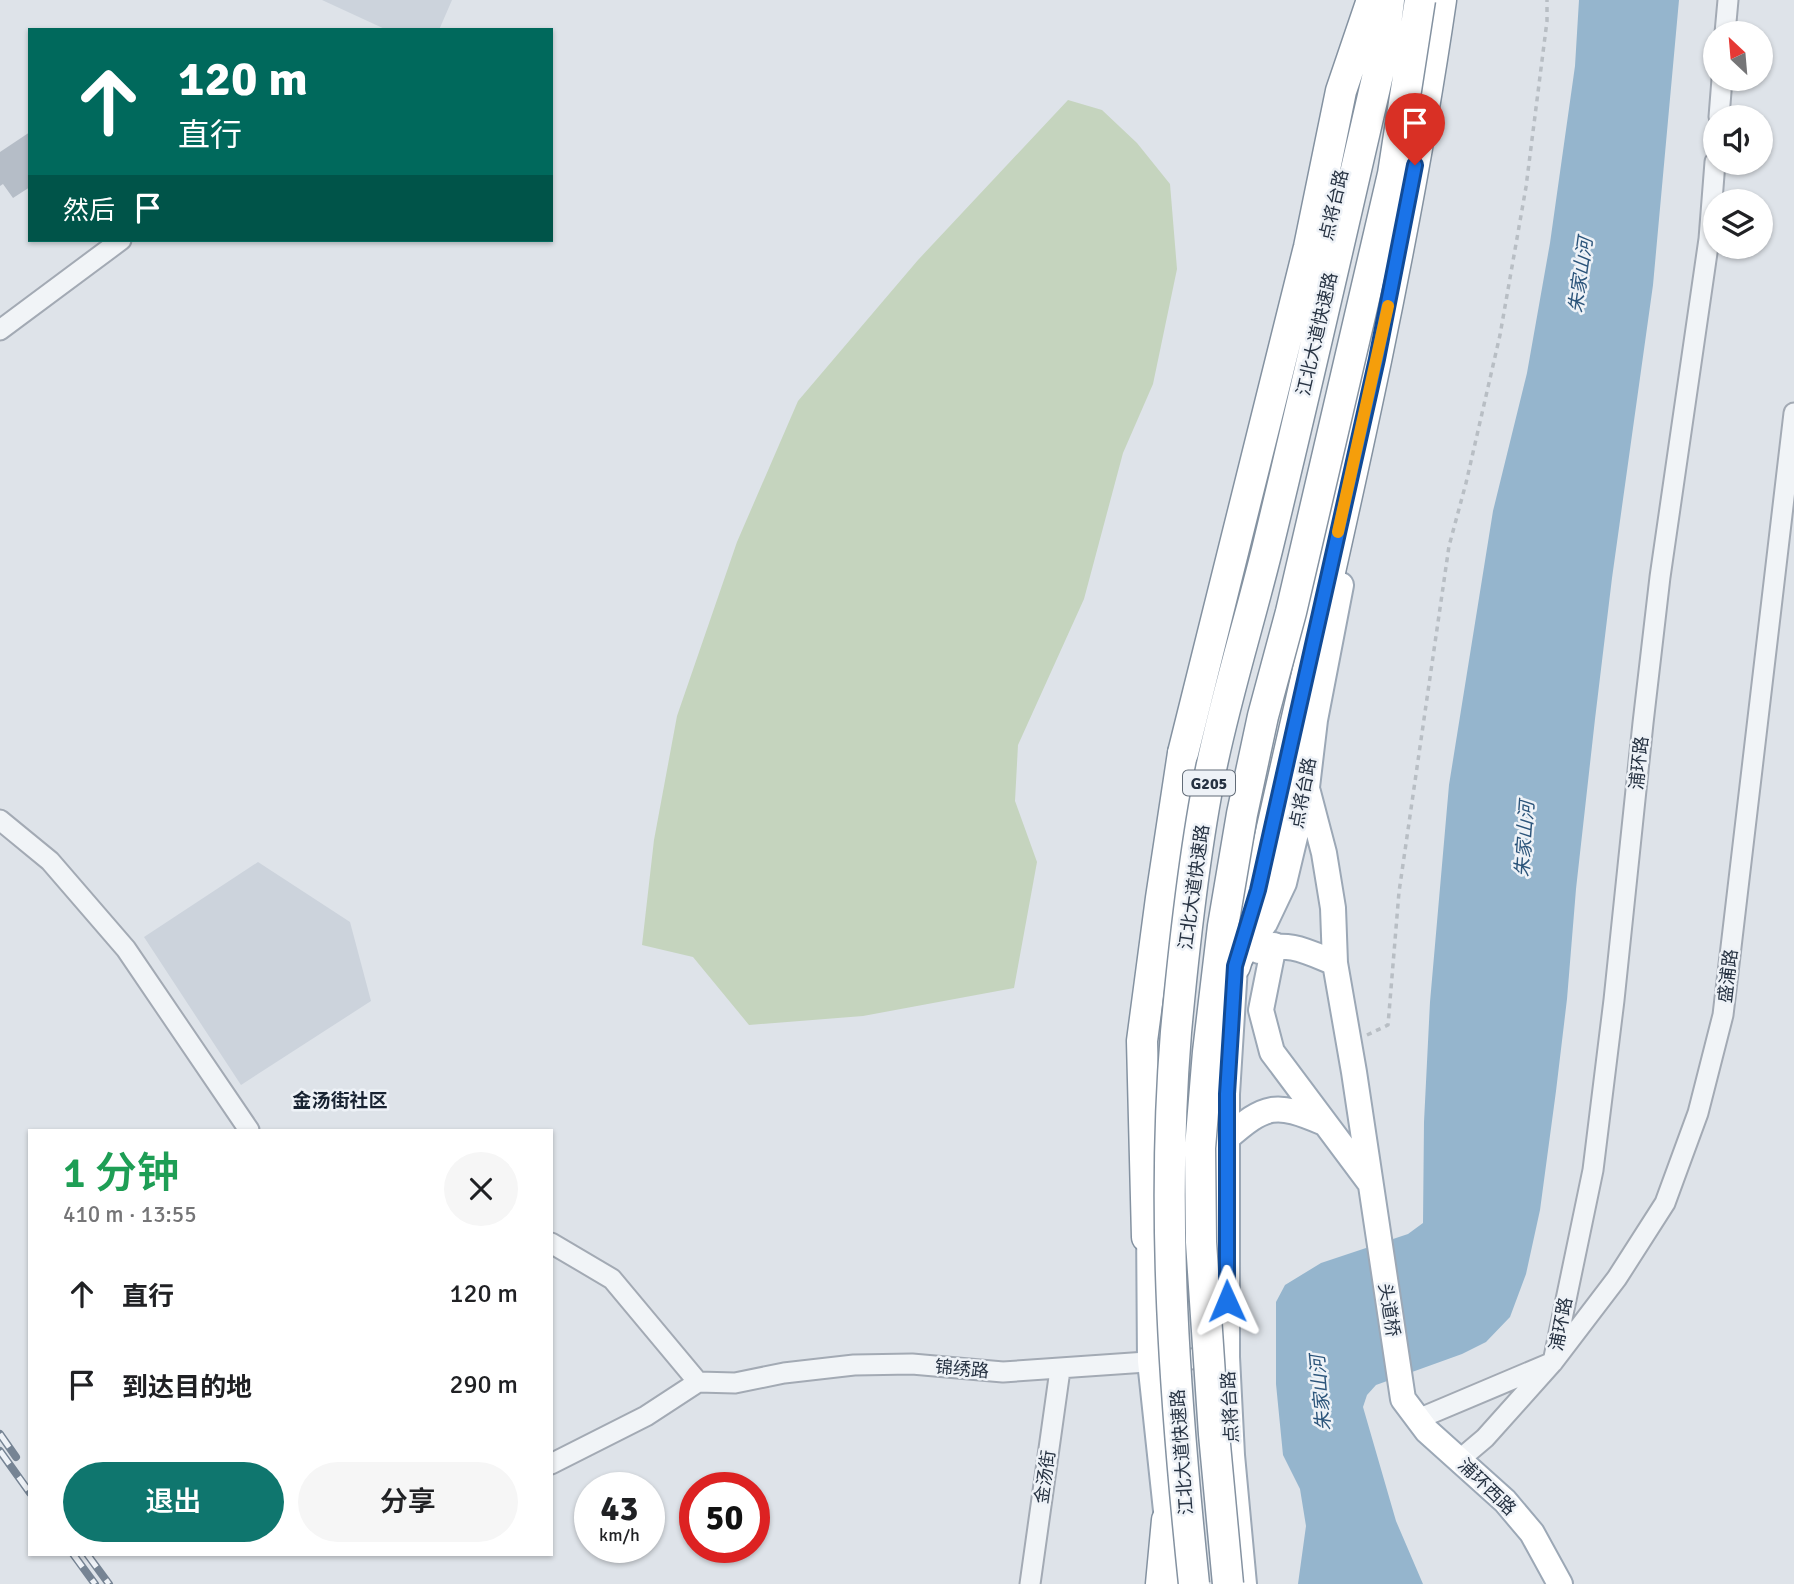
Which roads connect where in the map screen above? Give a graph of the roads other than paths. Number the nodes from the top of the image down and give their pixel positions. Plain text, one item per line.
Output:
1 (1370, 0) edge
2 (1389, 0) edge
3 (1420, 0) edge
4 (1441, 0) edge
5 (1454, 0) edge
6 (1728, 0) edge
7 (1727, 21) edge
8 (1714, 175) edge
9 (118, 242) edge
10 (0, 330) edge
11 (1794, 412) edge
12 (1786, 551) edge
13 (1307, 787) junction
14 (0, 820) edge
15 (1274, 945) junction
16 (1335, 962) junction
17 (1235, 966) junction
18 (1325, 1123) junction
19 (248, 1129) edge
20 (1226, 1139) junction
21 (1372, 1186) junction
22 (1147, 1237) junction
23 (553, 1243) edge
24 (1227, 1357) junction
25 (1150, 1361) junction
26 (1553, 1362) junction
27 (1060, 1370) junction
28 (698, 1382) junction
29 (1403, 1399) joint
30 (1418, 1419) junction
31 (1459, 1460) junction
32 (553, 1463) edge
33 (1167, 1520) junction
34 (1030, 1584) edge
35 (1161, 1584) edge
36 (1176, 1584) edge
37 (1194, 1584) edge
38 (1228, 1584) edge
39 (1244, 1584) edge
40 (1560, 1584) edge

1 - 22 main road, 点将台路
1 - 22 highway, bridge
2 - 37 highway, 江北大道快速路 / G205, bridge
3 - 38 highway, 江北大道快速路 / G205, bridge
4 - 17 highway
5 - 13 main road, 点将台路
6 - 7 street
8 - 26 street, 浦环路
9 - 10 street
11 - 12 street, 盛浦路
12 - 26 street, 盛浦路
13 - 16 main road, 头道桥
13 - 17 main road, 点将台路
14 - 19 street
15 - 16 main road
15 - 17 main road
15 - 18 main road
16 - 21 main road, 头道桥
17 - 20 main road, 点将台路
18 - 20 main road
18 - 21 main road
20 - 24 main road, 点将台路
21 - 29 main road, 头道桥
22 - 25 main road, 点将台路
23 - 28 street
24 - 25 street, 锦绣路
24 - 39 main road, 点将台路
25 - 27 street, 锦绣路
25 - 33 main road, 点将台路
26 - 30 street
26 - 31 street, 盛浦路
27 - 28 street, 锦绣路
27 - 34 street, 金汤街
28 - 32 street
29 - 30 main road, 浦环西路
30 - 31 main road, 浦环西路
31 - 40 main road, 浦环西路
33 - 35 highway
33 - 36 main road

